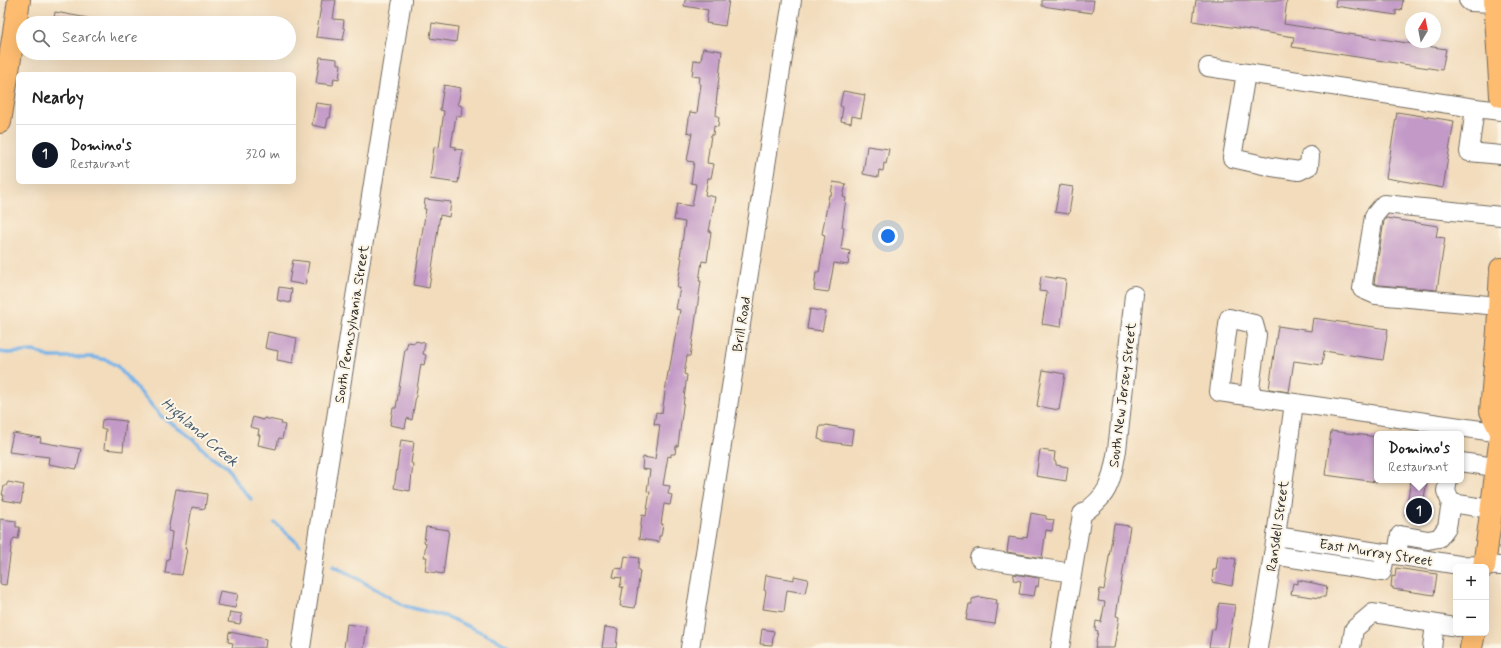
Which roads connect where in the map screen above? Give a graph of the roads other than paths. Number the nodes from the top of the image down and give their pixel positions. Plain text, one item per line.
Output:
1 (19, 0) edge
2 (402, 0) edge
3 (792, 0) edge
4 (1468, 0) edge
5 (1495, 1) edge
6 (17, 16) edge
7 (16, 19) edge
8 (1208, 67) dead end
9 (1246, 73) junction
10 (1501, 96) edge
11 (1475, 108) junction
12 (1501, 111) edge
13 (0, 122) edge
14 (1501, 155) edge
15 (1310, 156) dead end
16 (1501, 216) edge
17 (1501, 269) edge
18 (1134, 295) dead end
19 (1500, 306) junction
20 (1249, 396) dead end
21 (1294, 403) junction
22 (1501, 432) edge
23 (1501, 436) edge
24 (1464, 462) edge
25 (1499, 468) edge
26 (1447, 483) edge
27 (1451, 503) junction
28 (1494, 516) edge
29 (1276, 536) junction
30 (1391, 554) junction
31 (1273, 555) junction
32 (979, 558) dead end
33 (1490, 566) edge
34 (1072, 573) junction
35 (1435, 624) junction
36 (1453, 627) edge
37 (1473, 636) edge
38 (301, 648) edge
39 (690, 648) edge
40 (1060, 648) edge
41 (1258, 648) edge
42 (1350, 648) edge
43 (1432, 648) edge
44 (1471, 648) edge

1 - 6 main road
2 - 38 street, South Pennsylvania Street
3 - 39 street, Brill Road
4 - 5 street
5 - 10 main road
7 - 13 main road
8 - 9 street
9 - 11 street
9 - 15 street
11 - 12 street
11 - 14 street
16 - 19 street
17 - 19 main road
18 - 34 street, South New Jersey Street
19 - 22 main road
20 - 21 street
21 - 22 street
21 - 29 street, Ransdell Street
23 - 25 main road
24 - 25 street
25 - 28 main road
26 - 27 street
27 - 28 street
27 - 30 street
28 - 33 main road
29 - 30 street, East Murray Street
29 - 31 street, Ransdell Street
30 - 31 street
30 - 33 street, East Murray Street
31 - 41 street, Ransdell Street
32 - 34 street
34 - 40 street, South New Jersey Street
35 - 36 street
35 - 42 street
35 - 43 street
37 - 44 main road

